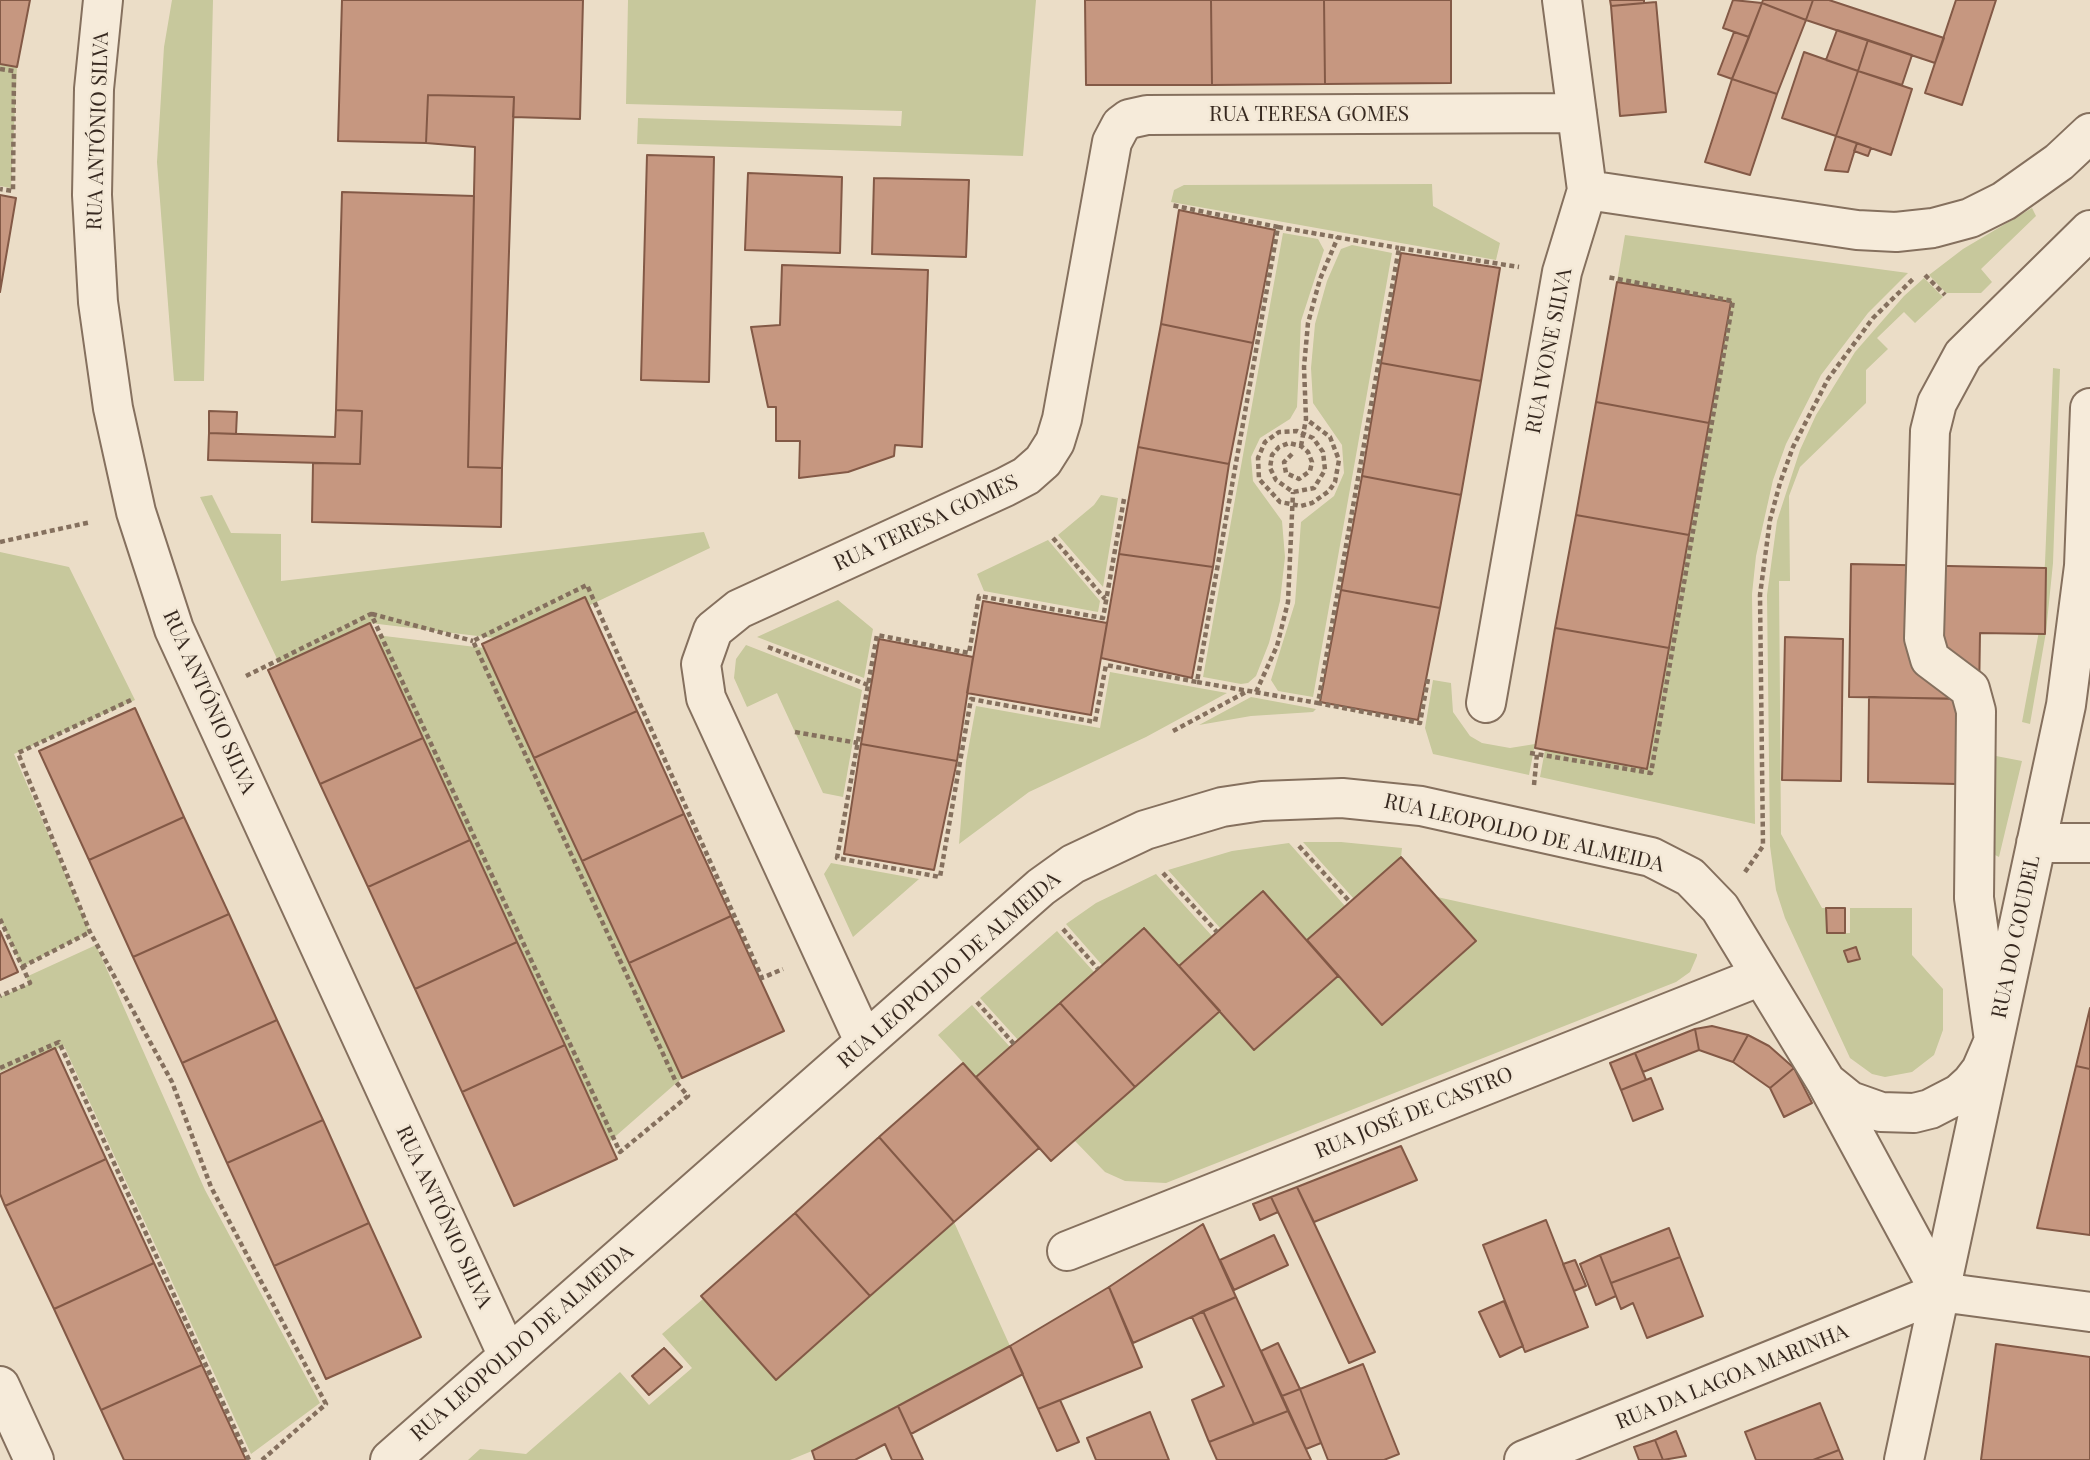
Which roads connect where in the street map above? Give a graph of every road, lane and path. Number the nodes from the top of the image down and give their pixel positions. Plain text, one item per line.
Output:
1 (103, 0) edge
2 (1562, 0) edge
3 (0, 69) edge
4 (1577, 113) junction
5 (2090, 133) edge
6 (0, 189) edge
7 (1587, 190) junction
8 (1171, 205) dead end
9 (1278, 227) junction
10 (2090, 230) edge
11 (1338, 237) junction
12 (1399, 248) junction
13 (1562, 272) junction
14 (1945, 295) dead end
15 (2090, 408) edge
16 (1306, 419) junction
17 (1304, 432) junction
18 (1301, 446) junction
19 (1293, 454) dead end
20 (1293, 492) junction
21 (1124, 499) dead end
22 (1291, 505) junction
23 (136, 512) junction
24 (1053, 538) dead end
25 (0, 542) edge
26 (1106, 600) junction
27 (372, 614) junction
28 (718, 625) junction
29 (473, 641) junction
30 (1428, 678) dead end
31 (1197, 682) junction
32 (869, 685) junction
33 (1247, 691) junction
34 (1256, 692) junction
35 (205, 697) junction
36 (131, 699) dead end
37 (1318, 703) junction
38 (1486, 703) dead end
39 (1172, 731) dead end
40 (795, 732) dead end
41 (858, 743) junction
42 (1530, 753) dead end
43 (1290, 798) junction
44 (1146, 830) junction
45 (2036, 843) junction
46 (2090, 843) edge
47 (1033, 893) junction
48 (1350, 902) dead end
49 (1720, 908) junction
50 (0, 919) edge
51 (90, 932) junction
52 (1217, 932) dead end
53 (22, 967) junction
54 (946, 969) junction
55 (1098, 969) dead end
56 (1761, 976) junction
57 (762, 978) dead end
58 (0, 996) edge
59 (1994, 1040) junction
60 (864, 1041) junction
61 (1014, 1044) dead end
62 (0, 1068) edge
63 (1825, 1080) junction
64 (1067, 1251) dead end
65 (1940, 1292) junction
66 (2090, 1312) edge
67 (508, 1356) junction
68 (0, 1385) edge
69 (34, 1460) edge
70 (249, 1460) edge
71 (262, 1460) edge
72 (390, 1460) edge
73 (1524, 1460) edge
74 (1904, 1460) edge

1 - 23 street, RUA ANTÓNIO SILVA
2 - 4 street, RUA IVONE SILVA
3 - 6 path
4 - 7 street, RUA IVONE SILVA
4 - 28 street, RUA TERESA GOMES
5 - 7 street
7 - 13 street, RUA IVONE SILVA
8 - 9 path
9 - 11 path
9 - 31 path
10 - 59 street
11 - 12 path
11 - 16 path
12 - 13 path
12 - 37 path
13 - 38 street, RUA IVONE SILVA
13 - 42 path
14 - 49 path
15 - 45 street, RUA DO COUDEL
16 - 17 path
16 - 22 path
17 - 18 path
17 - 20 path
17 - 22 path
18 - 19 path
18 - 20 path
20 - 22 path
21 - 26 path
22 - 34 path
23 - 25 path
23 - 35 street, RUA ANTÓNIO SILVA
24 - 26 path
26 - 32 path
27 - 29 path
27 - 29 path
27 - 35 path
28 - 32 path
28 - 60 street, RUA TERESA GOMES
29 - 57 path
30 - 37 path
31 - 33 path
31 - 41 path
32 - 41 path
33 - 34 path
33 - 39 path
34 - 37 path
35 - 67 street, RUA ANTÓNIO SILVA
36 - 51 path
40 - 41 path
43 - 44 street, RUA LEOPOLDO DE ALMEIDA
43 - 48 path
43 - 49 street, RUA LEOPOLDO DE ALMEIDA
44 - 47 street, RUA LEOPOLDO DE ALMEIDA
44 - 52 path
45 - 46 street
45 - 59 street, RUA DO COUDEL
47 - 54 street, RUA LEOPOLDO DE ALMEIDA
47 - 55 path
49 - 56 street, RUA LEOPOLDO DE ALMEIDA
50 - 53 path
51 - 53 path
51 - 71 path
53 - 58 path
54 - 60 street, RUA LEOPOLDO DE ALMEIDA
54 - 61 path
56 - 63 street, RUA LEOPOLDO DE ALMEIDA
56 - 64 street, RUA JOSÉ DE CASTRO
59 - 63 street
59 - 65 street, RUA DO COUDEL
60 - 67 street, RUA LEOPOLDO DE ALMEIDA
62 - 70 path
63 - 65 street, RUA LEOPOLDO DE ALMEIDA
65 - 66 street
65 - 73 street, RUA DA LAGOA MARINHA
65 - 74 street, RUA DO COUDEL
67 - 72 street, RUA LEOPOLDO DE ALMEIDA
68 - 69 street

